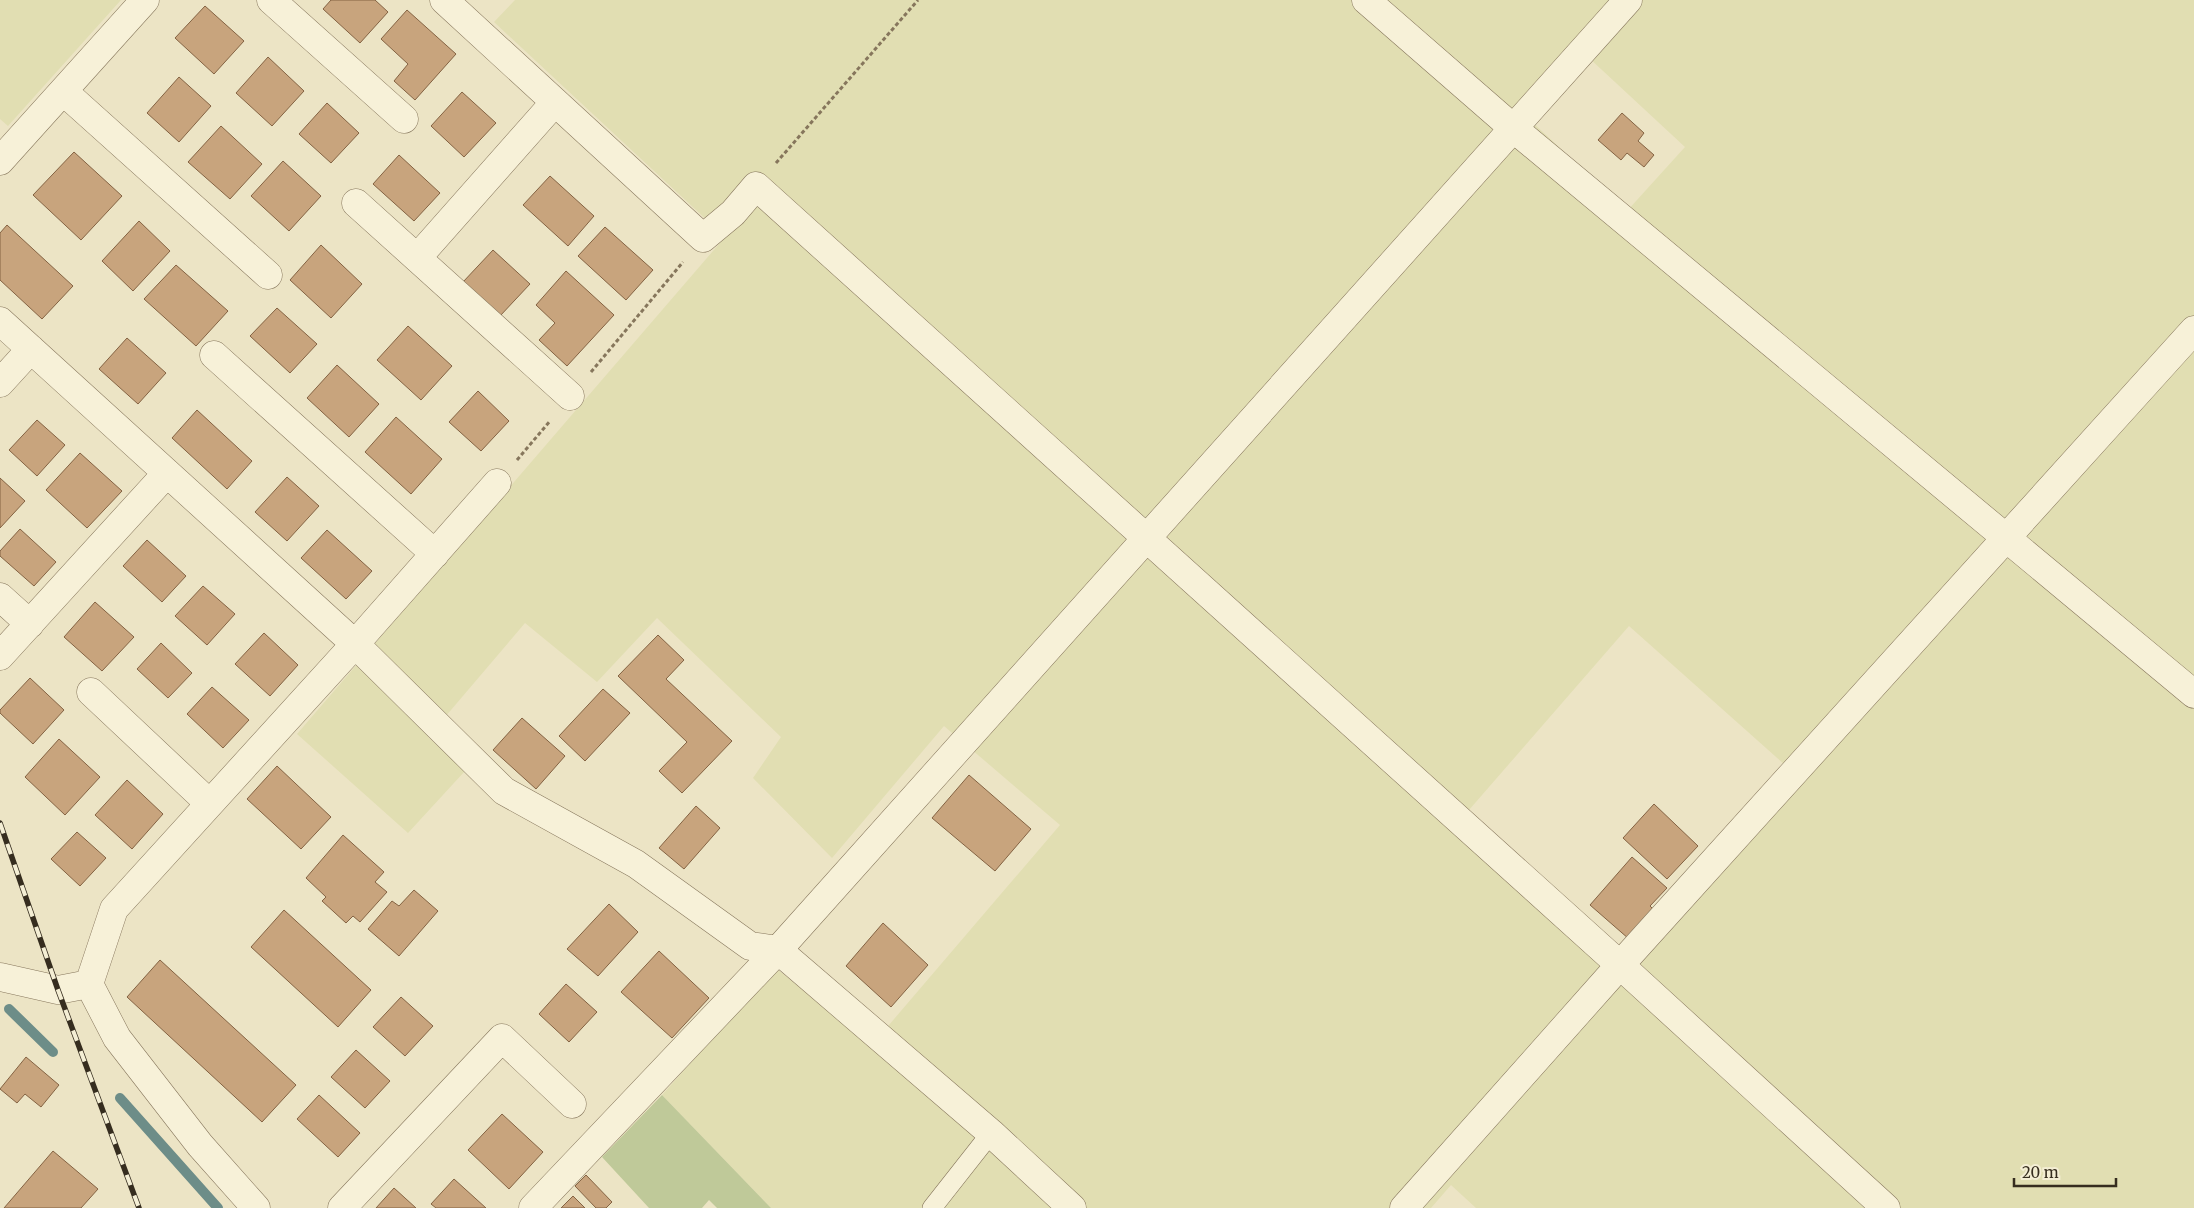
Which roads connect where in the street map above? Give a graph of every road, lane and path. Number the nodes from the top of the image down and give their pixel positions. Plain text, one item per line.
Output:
1 (144, 0) edge
2 (271, 0) edge
3 (444, 0) edge
4 (918, 0) edge
5 (1366, 0) edge
6 (1628, 0) edge
7 (63, 91) junction
8 (555, 102) junction
9 (404, 119) dead end
10 (1513, 128) junction
11 (0, 161) edge
12 (756, 186) junction
13 (356, 203) dead end
14 (703, 238) junction
15 (416, 258) junction
16 (268, 275) dead end
17 (0, 321) edge
18 (2194, 330) edge
19 (31, 349) junction
20 (214, 355) dead end
21 (0, 383) edge
22 (570, 396) junction
23 (167, 473) junction
24 (497, 483) joint
25 (1146, 538) junction
26 (2006, 538) junction
27 (435, 554) junction
28 (0, 596) edge
29 (30, 624) junction
30 (356, 644) junction
31 (0, 656) edge
32 (91, 692) dead end
33 (2194, 694) edge
34 (209, 803) junction
35 (778, 950) junction
36 (1620, 965) junction
37 (0, 977) edge
38 (89, 984) junction
39 (572, 1104) dead end
40 (991, 1134) junction
41 (256, 1208) edge
42 (342, 1208) edge
43 (533, 1208) edge
44 (932, 1208) edge
45 (1072, 1208) edge
46 (1404, 1208) edge
47 (1886, 1208) edge

1 - 7 street
2 - 9 street
3 - 8 street
4 - 12 path
5 - 10 street
6 - 10 street
7 - 11 street
7 - 16 street
8 - 14 street
8 - 15 street
10 - 25 street
10 - 26 street
12 - 14 street
12 - 25 street
13 - 15 street
14 - 22 path
15 - 22 street
17 - 19 street
18 - 26 street
19 - 21 street
19 - 23 street
20 - 27 street
22 - 24 path
23 - 29 street
23 - 30 street
24 - 27 street
25 - 35 street
25 - 36 street
26 - 33 street
26 - 36 street
27 - 30 street
28 - 29 street
29 - 31 street
30 - 34 street
30 - 35 street
32 - 34 street
34 - 38 street
35 - 40 street
35 - 43 street
36 - 46 street
36 - 47 street
37 - 38 street
38 - 41 street
39 - 42 street
40 - 44 lane
40 - 45 street

